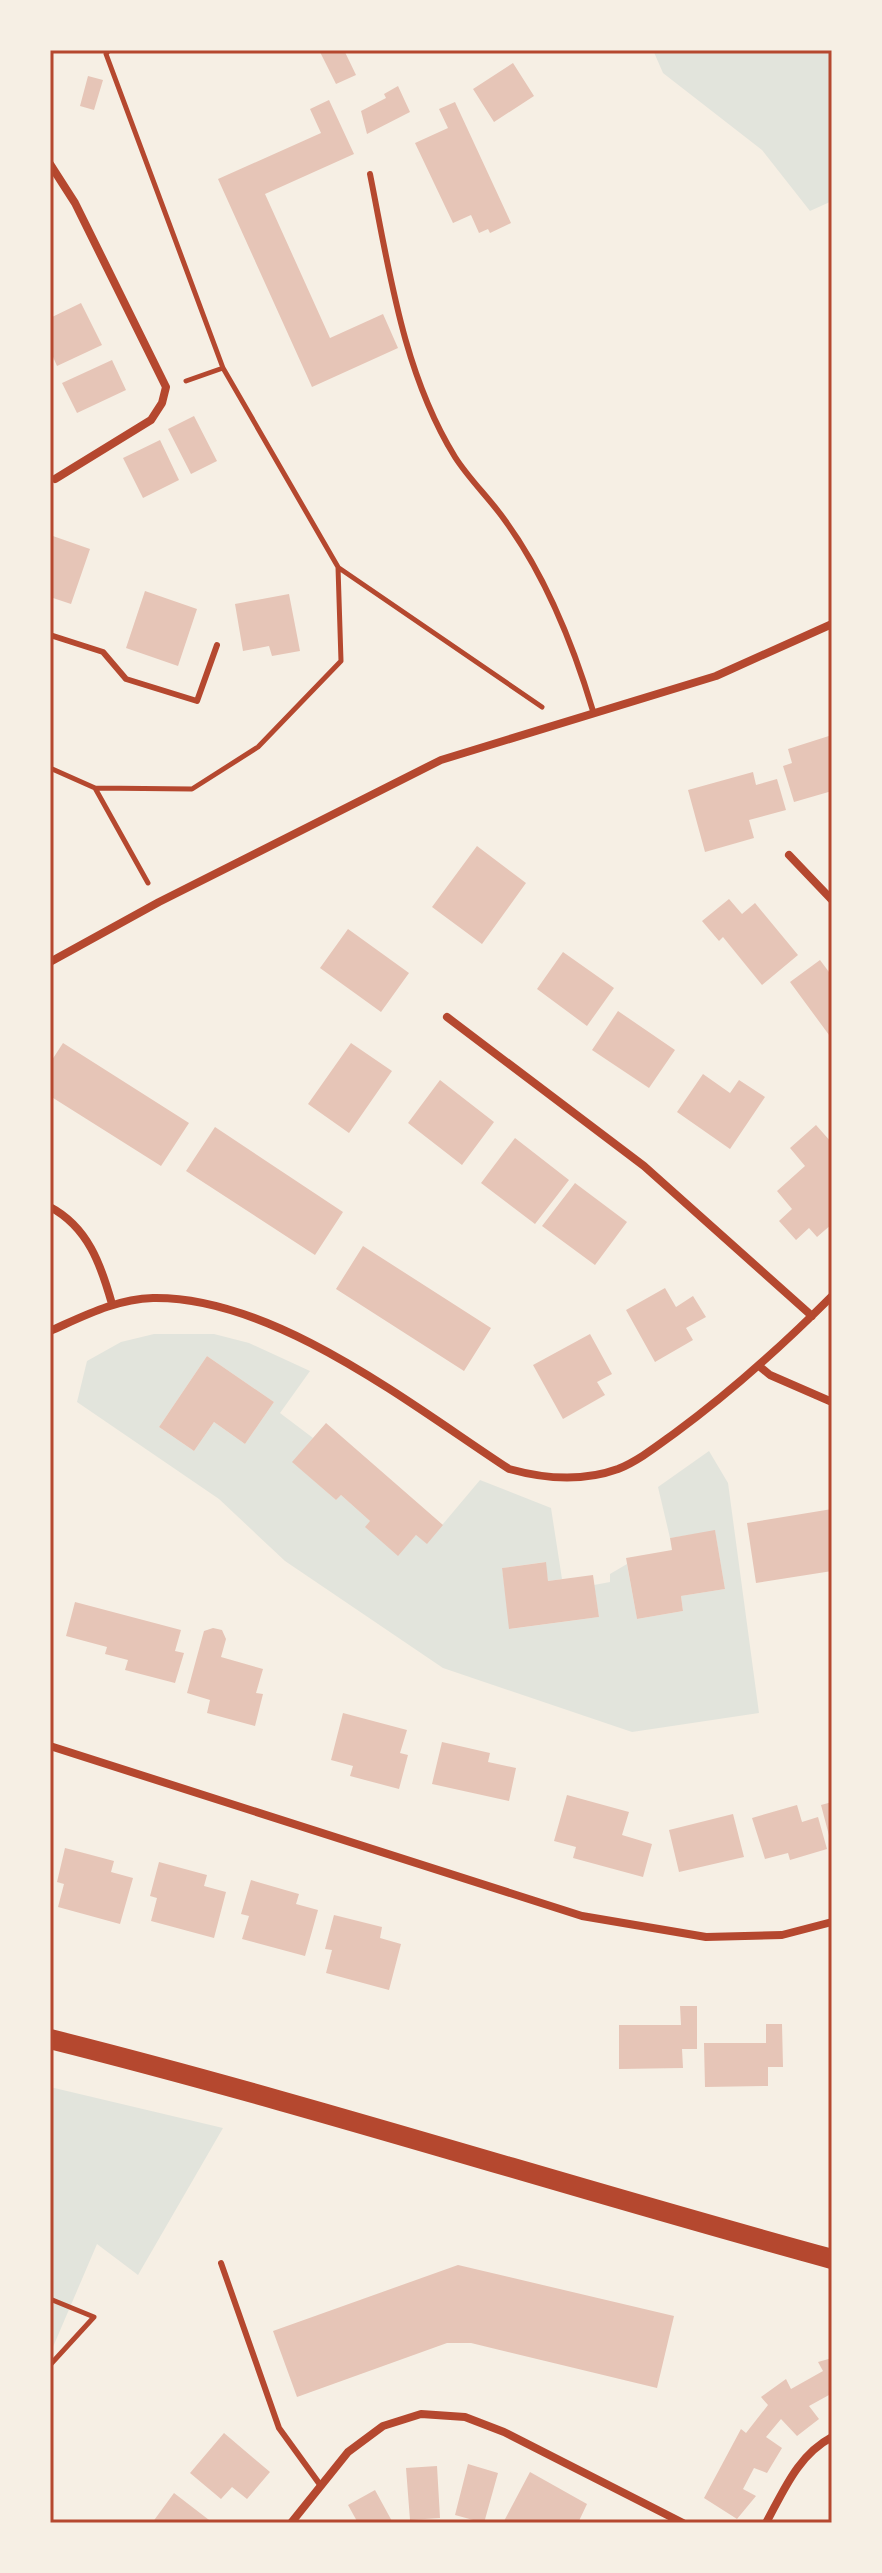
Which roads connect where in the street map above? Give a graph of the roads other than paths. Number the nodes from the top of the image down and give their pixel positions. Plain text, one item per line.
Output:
1 (50, 164) edge
2 (370, 174) dead end
3 (52, 482) edge
4 (832, 624) edge
5 (50, 635) edge
6 (217, 645) dead end
7 (593, 711) junction
8 (789, 855) dead end
9 (832, 900) edge
10 (50, 962) edge
11 (447, 1017) dead end
12 (50, 1207) edge
13 (832, 1296) edge
14 (112, 1304) junction
15 (812, 1316) junction
16 (50, 1331) edge
17 (759, 1366) junction
18 (832, 1402) edge
19 (50, 1746) edge
20 (832, 1922) edge
21 (50, 2039) edge
22 (832, 2259) edge
23 (221, 2263) dead end
24 (832, 2437) edge
25 (321, 2486) junction
26 (291, 2523) edge
27 (683, 2523) edge
28 (766, 2523) edge

1 - 3 street
2 - 7 lane
4 - 7 street
5 - 6 lane
7 - 10 street
8 - 9 street
11 - 15 street
12 - 14 street
13 - 15 street
14 - 16 street
14 - 17 street
15 - 17 street
17 - 18 street
19 - 20 street
21 - 22 main road
23 - 25 lane
24 - 28 street
25 - 26 street
25 - 27 street

